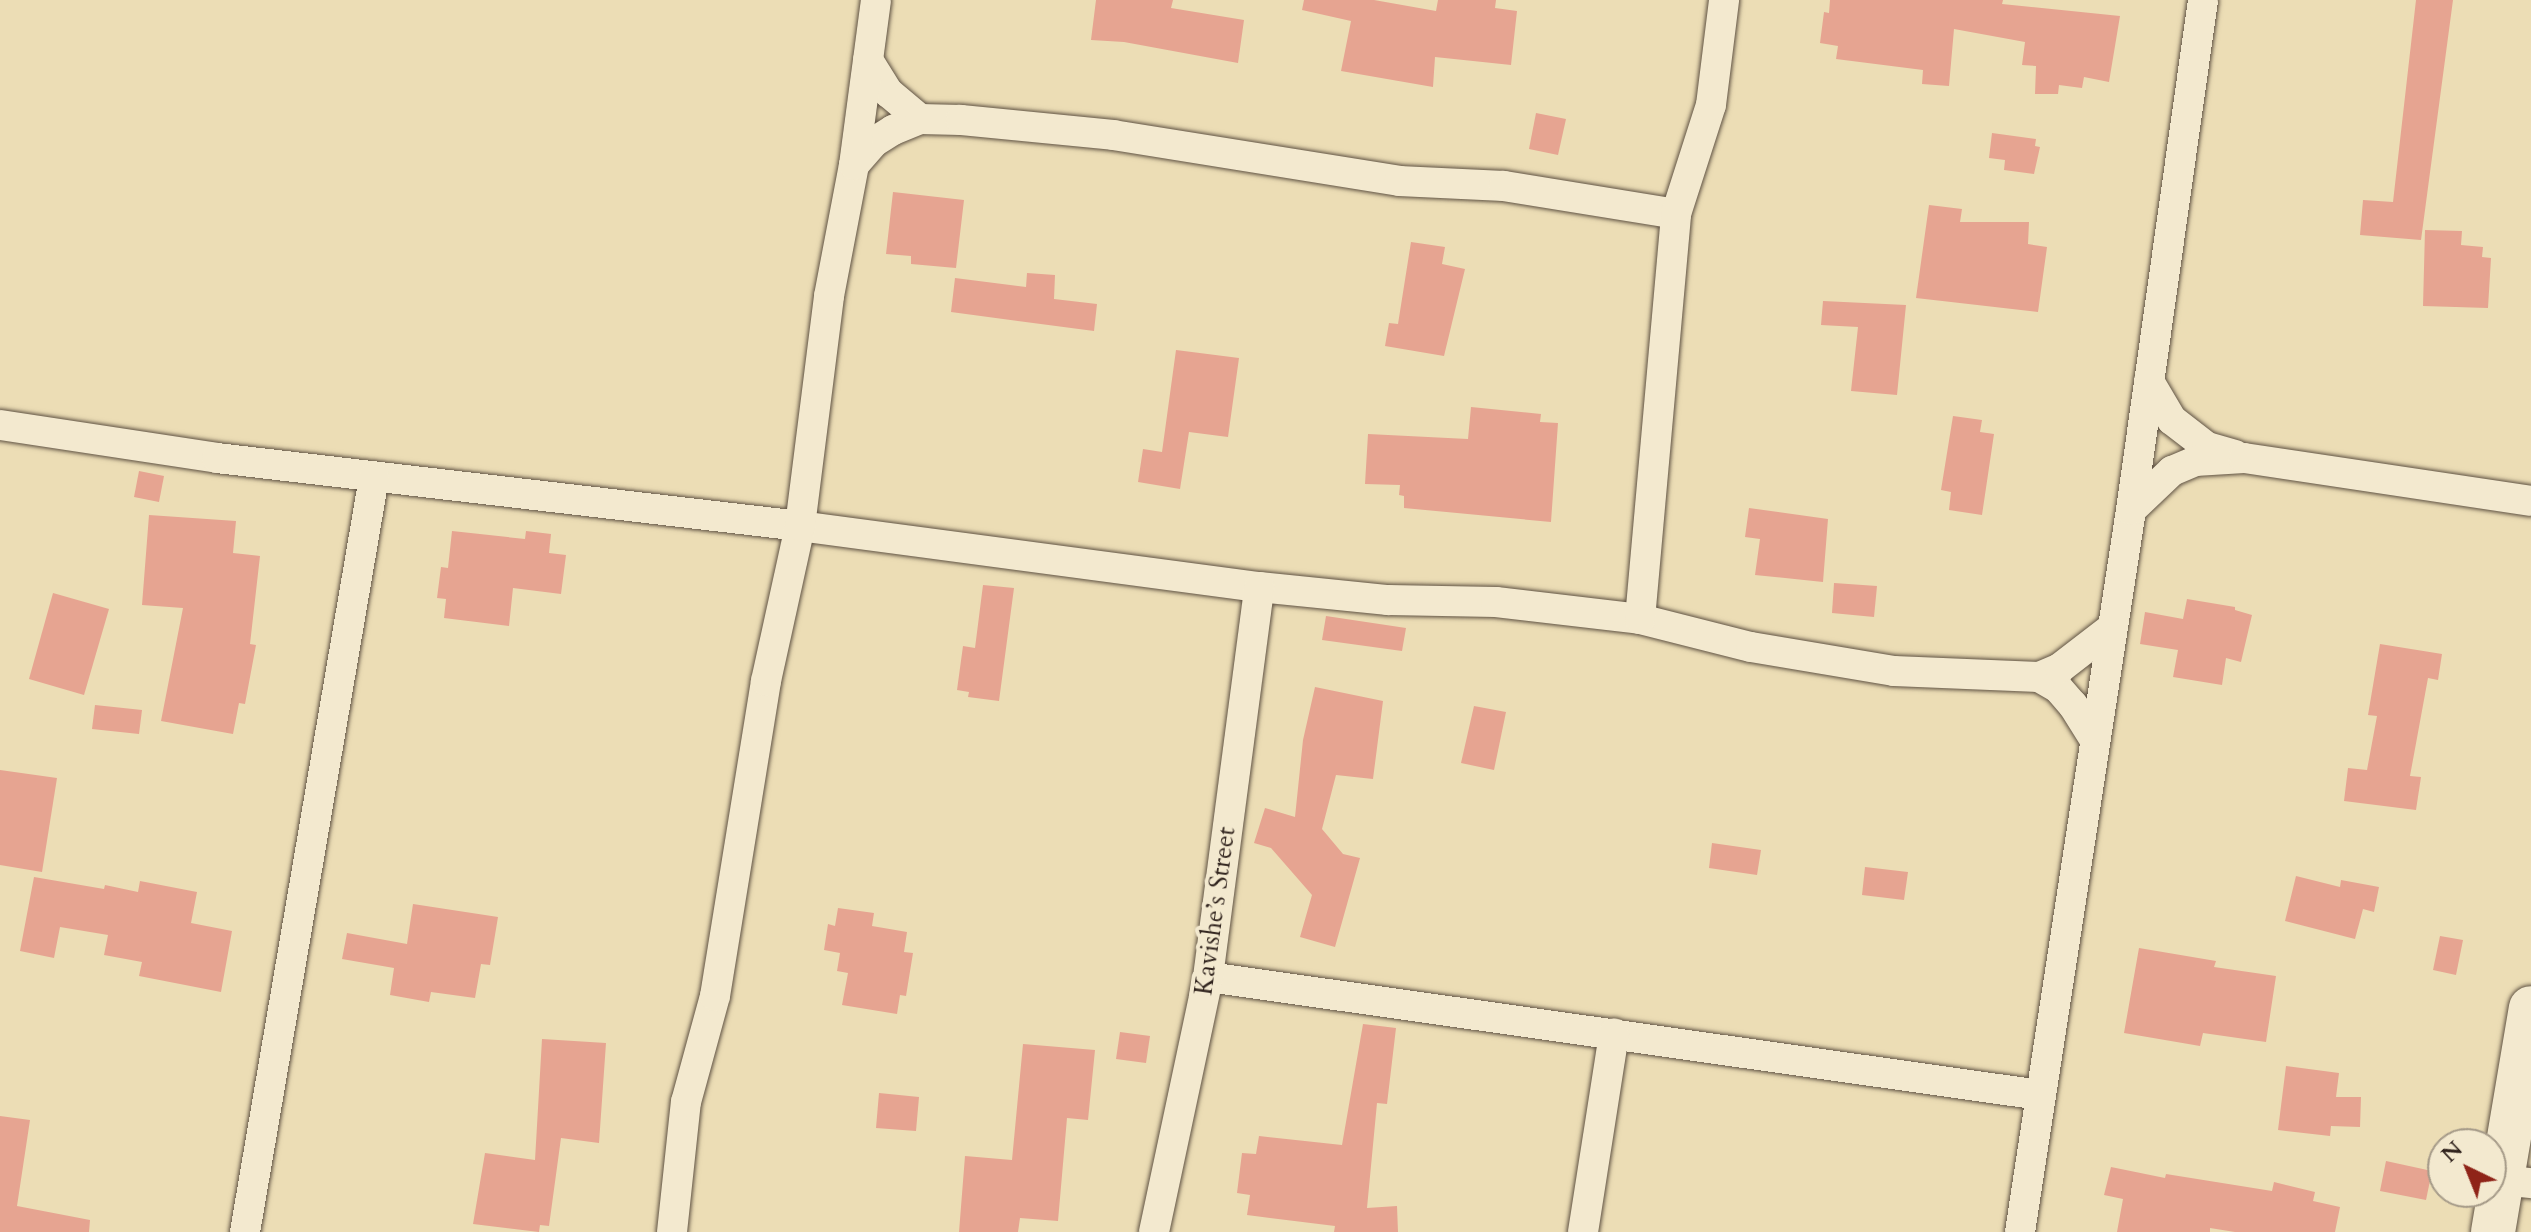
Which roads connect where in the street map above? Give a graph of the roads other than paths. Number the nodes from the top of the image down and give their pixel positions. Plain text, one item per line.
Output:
1 (876, 0) edge
2 (1724, 0) edge
3 (2203, 0) edge
4 (868, 60) junction
5 (920, 119) junction
6 (854, 165) junction
7 (1676, 214) junction
8 (2149, 381) junction
9 (0, 425) edge
10 (2244, 458) junction
11 (374, 477) junction
12 (2531, 501) edge
13 (2131, 510) junction
14 (800, 526) junction
15 (1259, 587) junction
16 (1640, 619) junction
17 (2112, 628) junction
18 (2039, 677) junction
19 (2094, 738) junction
20 (1208, 977) junction
21 (2531, 1008) edge
22 (1614, 1033) junction
23 (2040, 1095) junction
24 (2516, 1182) edge
25 (245, 1232) edge
26 (672, 1232) edge
27 (1154, 1232) edge
28 (1583, 1232) edge
29 (2020, 1232) edge
30 (2493, 1232) edge

1 - 4 street
2 - 7 street
3 - 8 street
4 - 5 street
4 - 6 street
5 - 6 street
5 - 7 street
6 - 14 street
7 - 16 street
8 - 10 street
8 - 13 street
9 - 11 street
10 - 12 street
10 - 13 street
11 - 14 street
11 - 25 street
13 - 17 street
14 - 15 street
14 - 26 street
15 - 16 street
15 - 20 street, Kavishe’s Street
16 - 18 street
17 - 18 street
17 - 19 street
18 - 19 street
19 - 23 street
20 - 22 street
20 - 27 street, Kavishe’s Street
21 - 24 street
22 - 23 street
22 - 28 street
23 - 29 street
24 - 30 street

